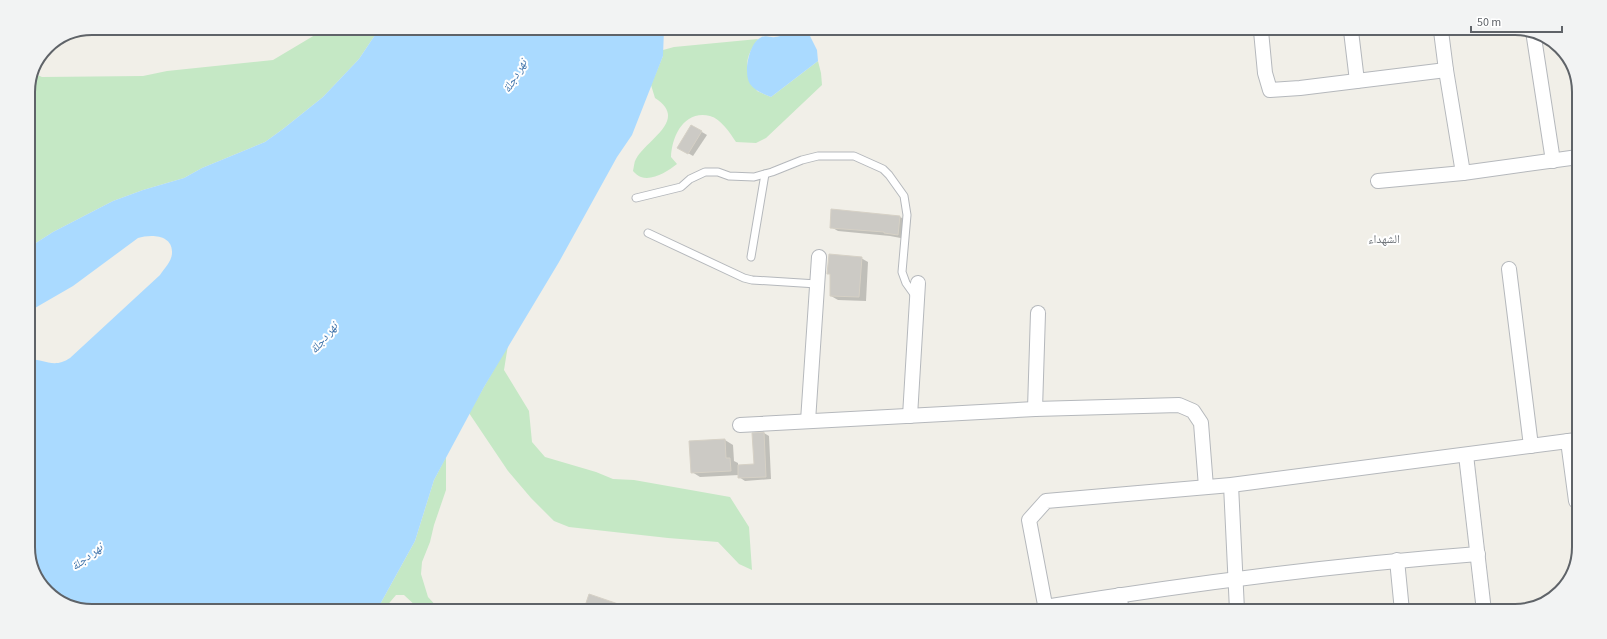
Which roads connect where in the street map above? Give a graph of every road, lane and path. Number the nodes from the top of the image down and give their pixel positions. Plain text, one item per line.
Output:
1 (1261, 35) edge
2 (1352, 35) edge
3 (1442, 35) edge
4 (1534, 38) edge
5 (1446, 70) junction
6 (1358, 81) junction
7 (1572, 158) edge
8 (1553, 161) junction
9 (1463, 173) junction
10 (765, 174) junction
11 (1378, 182) dead end
12 (636, 198) dead end
13 (648, 233) dead end
14 (751, 257) dead end
15 (819, 257) dead end
16 (1509, 269) dead end
17 (918, 283) dead end
18 (817, 284) junction
19 (917, 299) junction
20 (1038, 313) dead end
21 (1035, 409) junction
22 (910, 416) junction
23 (808, 421) junction
24 (740, 425) dead end
25 (1572, 441) edge
26 (1531, 446) junction
27 (1466, 455) junction
28 (1231, 485) junction
29 (1206, 487) junction
30 (1478, 554) junction
31 (1397, 560) junction
32 (1236, 580) junction
33 (1119, 595) junction
34 (1044, 604) edge
35 (1068, 604) edge
36 (1121, 604) edge
37 (1237, 604) edge
38 (1401, 604) edge
39 (1483, 604) edge

1 - 6 street
2 - 6 street
3 - 5 street
4 - 8 street
5 - 6 street
5 - 9 street
7 - 8 street
8 - 9 street
9 - 11 street
10 - 12 lane
10 - 14 lane
10 - 19 lane
13 - 18 lane
15 - 18 street
16 - 26 street
17 - 19 street
18 - 23 street
19 - 22 street
20 - 21 street
21 - 22 street
21 - 29 street
22 - 23 street
23 - 24 street
25 - 26 street
26 - 27 street
27 - 28 street
27 - 30 street
28 - 29 street
28 - 32 street
29 - 34 street
30 - 31 street
30 - 39 street
31 - 32 street
31 - 38 street
32 - 33 street
32 - 37 street
33 - 35 street
33 - 36 street

